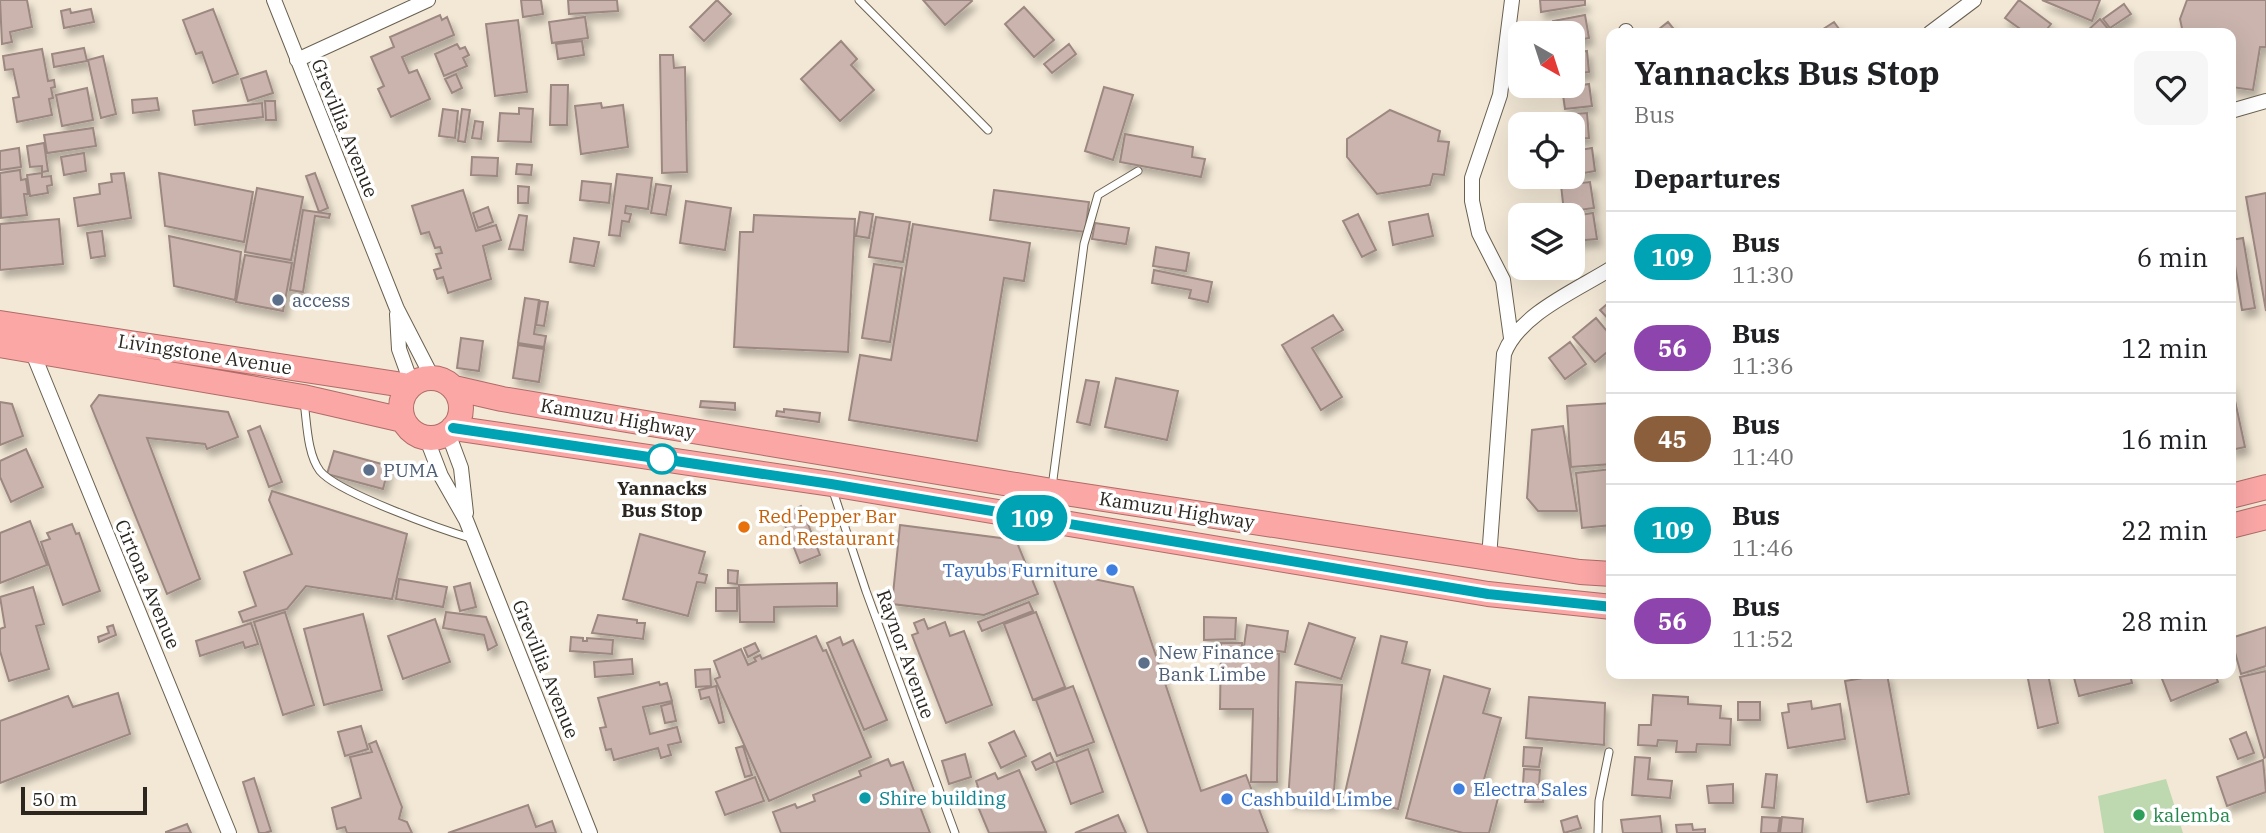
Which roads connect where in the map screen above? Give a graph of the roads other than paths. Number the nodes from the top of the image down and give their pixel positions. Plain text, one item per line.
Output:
1 (274, 0) edge
2 (428, 0) edge
3 (859, 0) edge
4 (1512, 0) edge
5 (1975, 0) edge
6 (1937, 28) edge
7 (296, 60) junction
8 (2266, 101) edge
9 (2236, 110) edge
10 (988, 130) dead end
11 (1138, 171) dead end
12 (1606, 272) edge
13 (397, 309) junction
14 (0, 323) edge
15 (1511, 338) junction
16 (0, 345) edge
17 (32, 351) junction
18 (427, 384) junction
19 (303, 397) junction
20 (403, 420) junction
21 (442, 433) junction
22 (831, 484) junction
23 (2266, 487) edge
24 (1052, 491) junction
25 (2236, 495) edge
26 (2266, 517) edge
27 (466, 520) junction
28 (2236, 525) edge
29 (474, 540) junction
30 (1489, 558) junction
31 (1606, 573) edge
32 (1606, 606) edge
33 (1609, 752) dead end
34 (229, 833) edge
35 (590, 833) edge
36 (955, 833) edge
37 (1598, 833) edge

1 - 7 street, Grevillia Avenue
2 - 7 street
3 - 10 lane
4 - 15 street
5 - 6 street
7 - 13 street, Grevillia Avenue
8 - 9 street
11 - 24 lane
12 - 15 street
13 - 18 street
13 - 18 street
14 - 18 highway, Livingstone Avenue
15 - 30 street
16 - 17 highway, Livingstone Avenue
17 - 19 highway, Livingstone Avenue
17 - 34 street, Cirtona Avenue
18 - 20 highway
18 - 21 highway
18 - 24 highway, Kamuzu Highway
19 - 20 highway, Livingstone Avenue
19 - 29 lane
20 - 21 highway
21 - 22 highway, Kamuzu Highway
21 - 27 street, Grevillia Avenue
21 - 27 street, Grevillia Avenue
22 - 32 highway, Kamuzu Highway
22 - 36 lane, Raynor Avenue
23 - 25 highway
24 - 30 highway, Kamuzu Highway
26 - 28 highway
27 - 29 street, Grevillia Avenue
29 - 35 street, Grevillia Avenue
30 - 31 highway, Kamuzu Highway
33 - 37 lane

